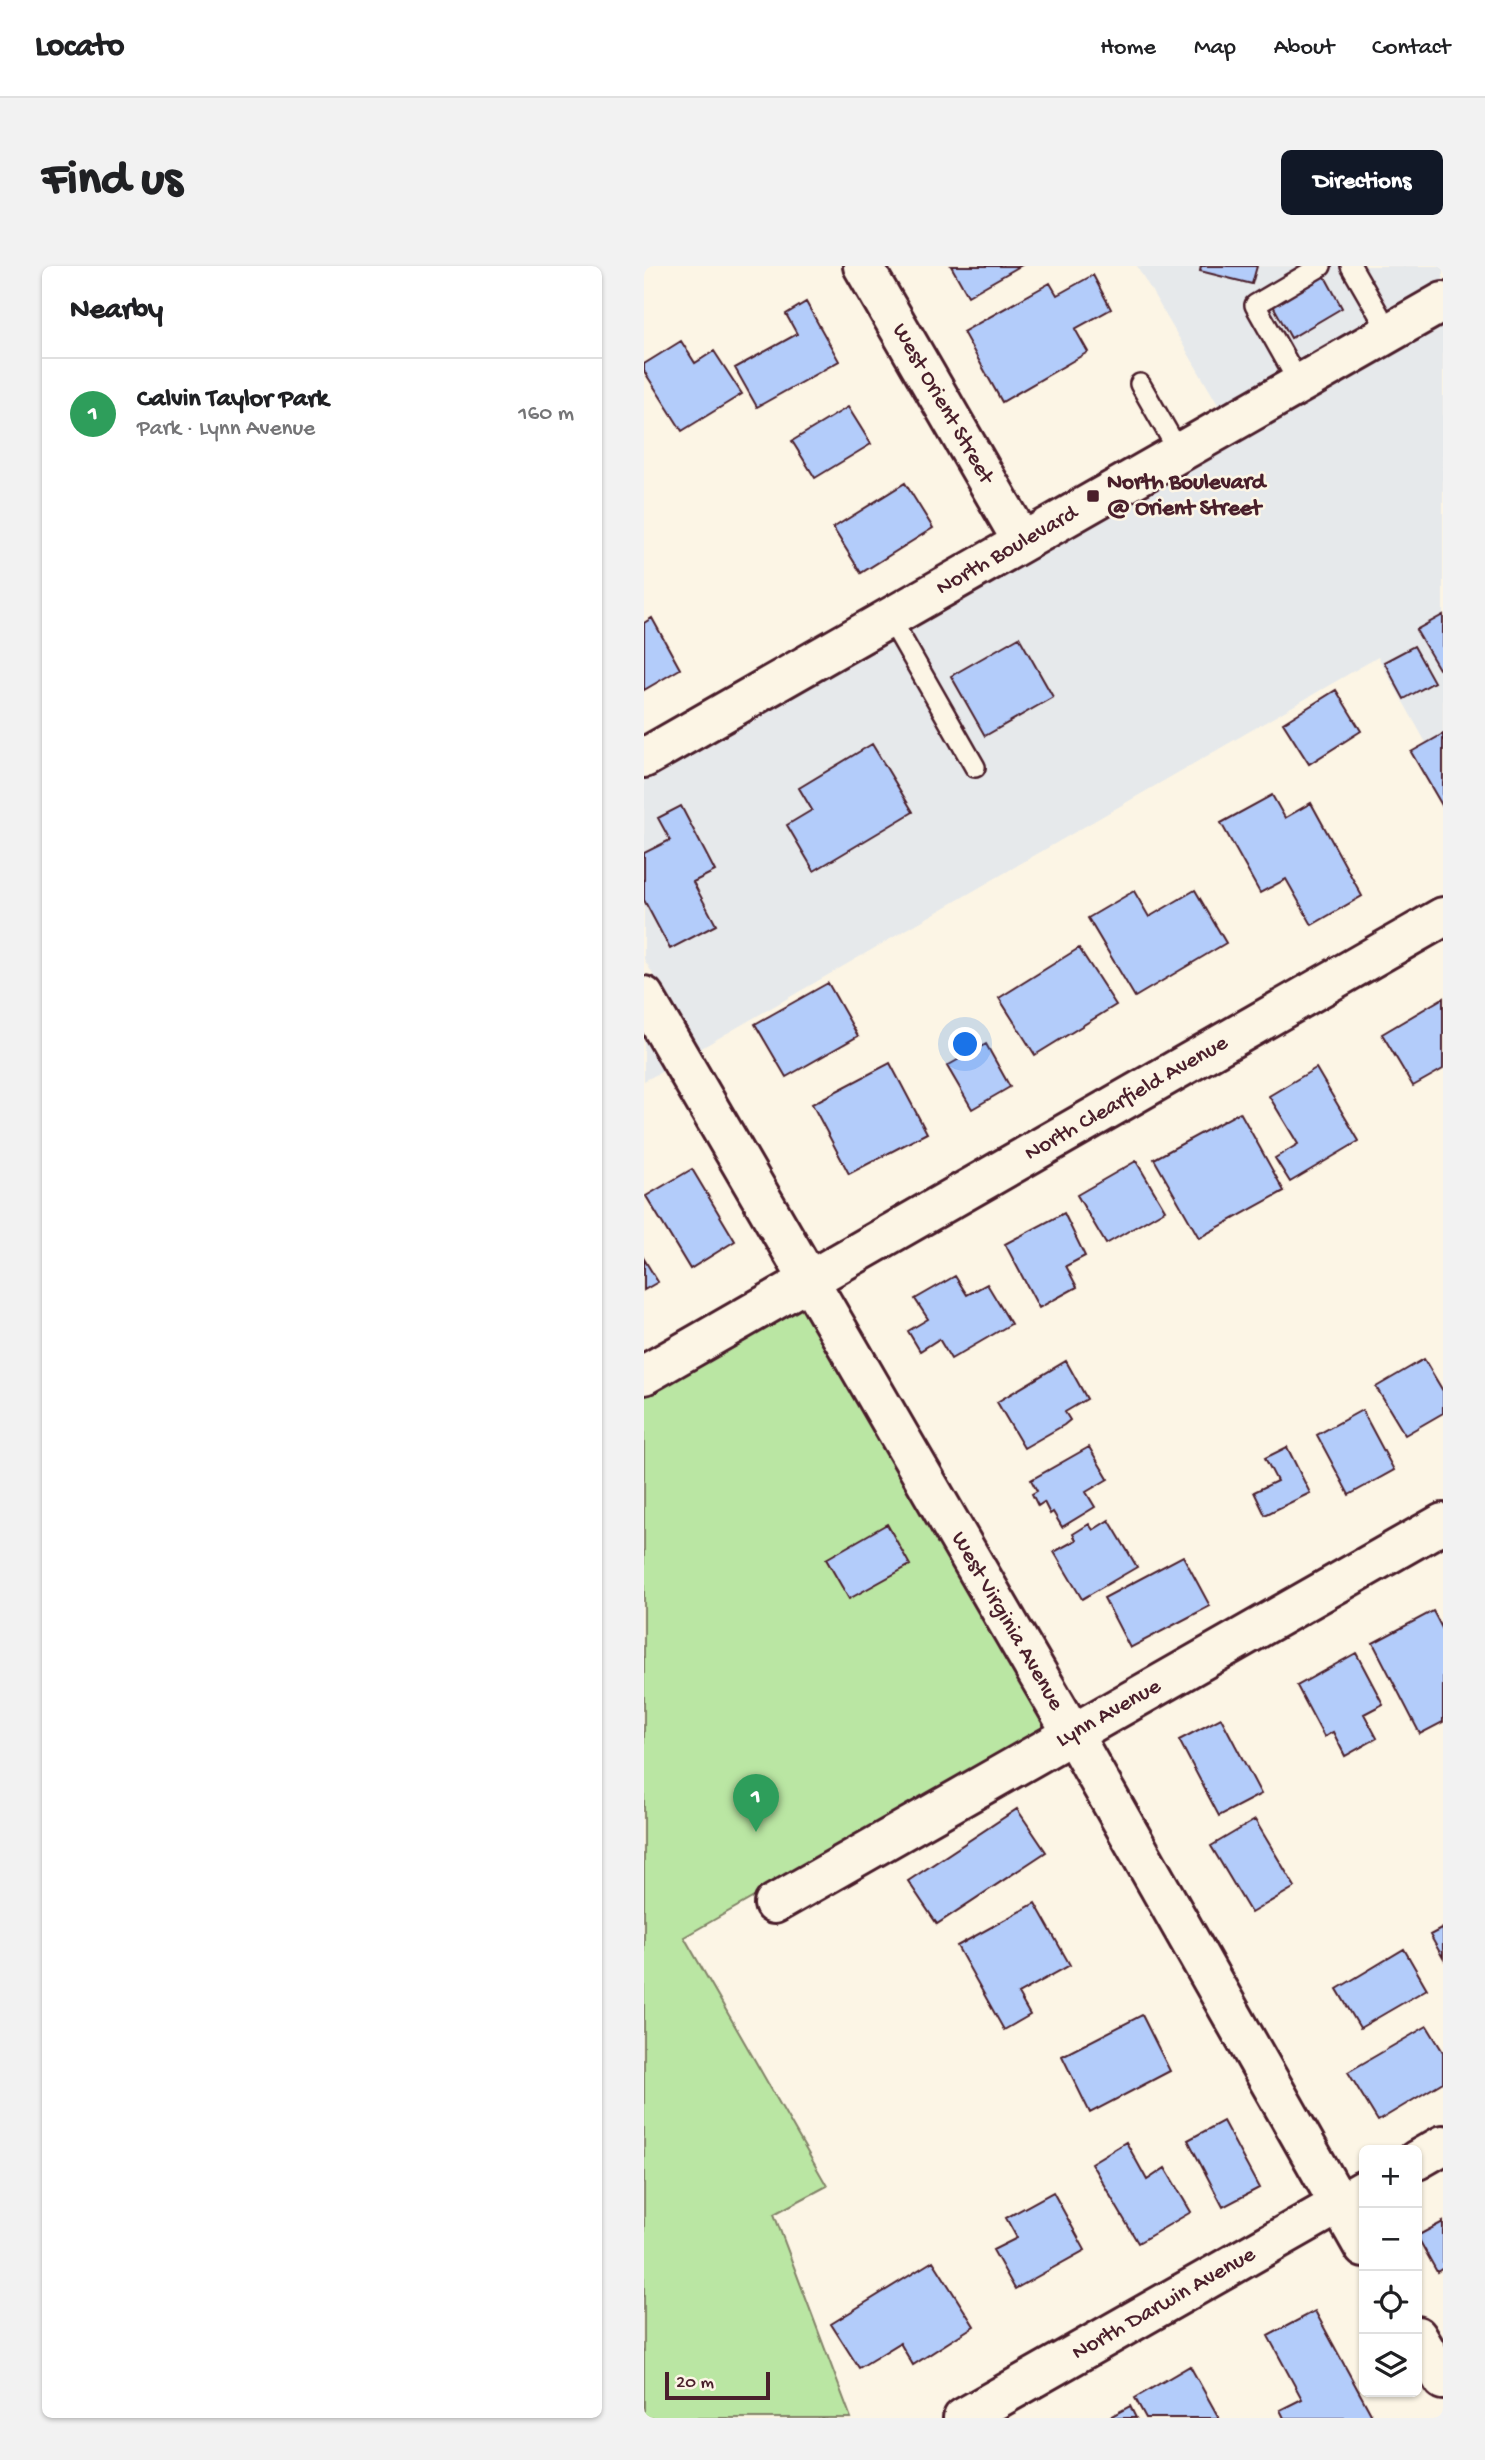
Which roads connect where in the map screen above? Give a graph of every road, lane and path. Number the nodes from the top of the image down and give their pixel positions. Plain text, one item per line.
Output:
1 (863, 266) edge
2 (1321, 266) edge
3 (1351, 266) edge
4 (1443, 302) edge
5 (1389, 332) junction
6 (1299, 383) junction
7 (1140, 384) dead end
8 (1179, 452) junction
9 (1022, 541) junction
10 (890, 618) junction
11 (644, 758) edge
12 (975, 767) dead end
13 (1443, 916) edge
14 (644, 996) edge
15 (810, 1280) junction
16 (644, 1375) edge
17 (1443, 1523) edge
18 (1072, 1732) junction
19 (774, 1904) dead end
20 (1443, 2145) edge
21 (1422, 2157) edge
22 (1351, 2197) edge
23 (1359, 2228) edge
24 (1422, 2344) edge
25 (1443, 2380) edge
26 (963, 2418) edge

1 - 9 street, West Orient Street
2 - 6 lane
3 - 5 lane
4 - 5 street, North Boulevard
5 - 6 street, North Boulevard
6 - 8 street, North Boulevard
7 - 8 lane
8 - 9 street, North Boulevard
9 - 10 street, North Boulevard
10 - 11 street, North Boulevard
10 - 12 lane
13 - 15 street, North Clearfield Avenue
14 - 15 street, West Virginia Avenue
15 - 16 street, North Clearfield Avenue
15 - 18 street, West Virginia Avenue
17 - 18 street, Lynn Avenue
18 - 19 street, Lynn Avenue
18 - 22 street, West Virginia Avenue
20 - 21 street
22 - 23 street, West Virginia Avenue
22 - 26 street, North Darwin Avenue
24 - 25 street

